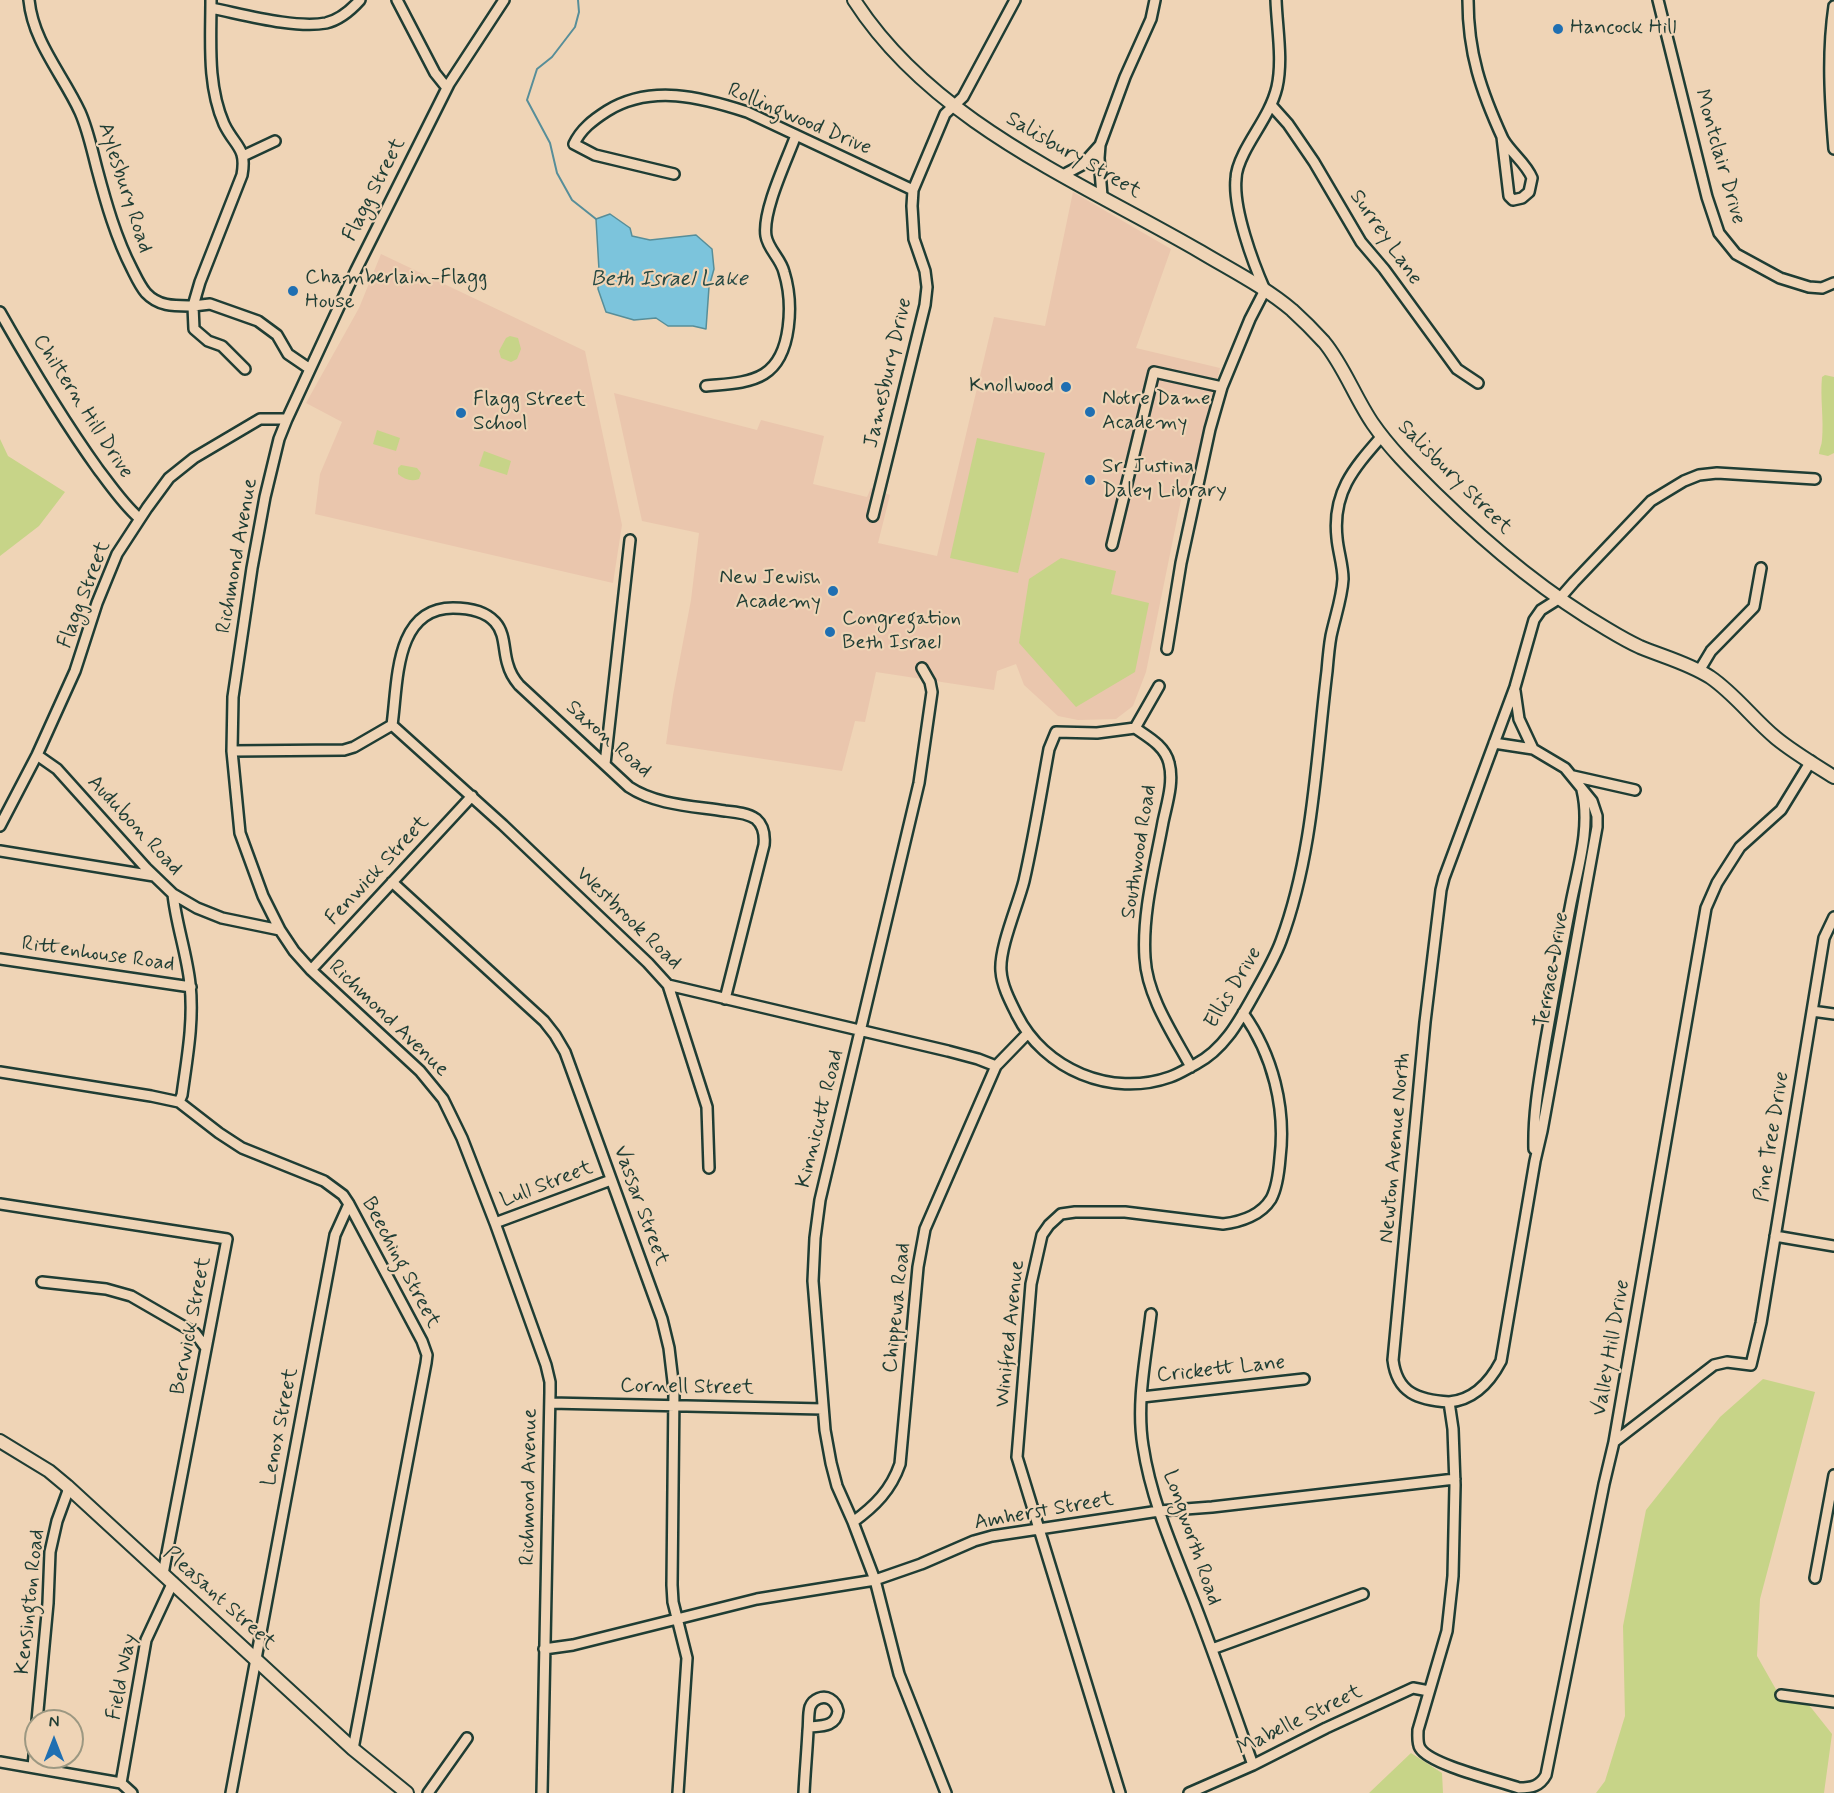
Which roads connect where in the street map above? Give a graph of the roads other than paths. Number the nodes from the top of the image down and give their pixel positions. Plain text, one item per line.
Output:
1 (29, 0) edge
2 (360, 0) edge
3 (397, 0) edge
4 (504, 0) edge
5 (854, 0) edge
6 (1015, 0) edge
7 (1155, 0) edge
8 (1276, 0) edge
9 (1468, 0) edge
10 (1658, 0) edge
11 (211, 4) edge
12 (1834, 6) edge
13 (447, 88) junction
14 (954, 105) junction
15 (1271, 105) junction
16 (1833, 111) edge
17 (796, 135) junction
18 (1502, 137) junction
19 (275, 141) dead end
20 (1100, 145) junction
21 (1834, 149) edge
22 (243, 156) junction
23 (674, 174) dead end
24 (1063, 175) junction
25 (913, 190) junction
26 (1102, 196) junction
27 (1833, 284) edge
28 (1265, 290) junction
29 (193, 306) junction
30 (0, 312) edge
31 (245, 369) dead end
32 (310, 369) junction
33 (1478, 383) dead end
34 (706, 386) dead end
35 (1222, 387) junction
36 (287, 419) junction
37 (1382, 436) junction
38 (1815, 479) dead end
39 (873, 516) dead end
40 (140, 518) junction
41 (630, 540) dead end
42 (1112, 546) dead end
43 (1761, 568) dead end
44 (1560, 598) junction
45 (1167, 649) dead end
46 (922, 668) dead end
47 (1700, 671) junction
48 (1159, 686) dead end
49 (1515, 687) junction
50 (392, 725) junction
51 (1135, 728) junction
52 (1494, 743) junction
53 (1533, 749) junction
54 (232, 751) junction
55 (37, 755) junction
56 (1811, 761) junction
57 (605, 764) junction
58 (1574, 776) junction
59 (1834, 777) edge
60 (1635, 790) dead end
61 (472, 796) junction
62 (0, 826) edge
63 (0, 851) edge
64 (154, 876) junction
65 (392, 882) junction
66 (173, 894) junction
67 (1834, 917) edge
68 (280, 930) junction
69 (0, 959) edge
70 (311, 970) junction
71 (668, 985) junction
72 (191, 987) junction
73 (725, 999) junction
74 (1812, 1011) junction
75 (1244, 1013) junction
76 (1834, 1014) edge
77 (861, 1031) junction
78 (1027, 1034) junction
79 (996, 1066) junction
80 (1191, 1067) junction
81 (0, 1072) edge
82 (179, 1102) junction
83 (710, 1168) dead end
84 (611, 1180) junction
85 (0, 1204) edge
86 (349, 1204) junction
87 (495, 1223) junction
88 (1775, 1236) junction
89 (1834, 1246) edge
90 (42, 1282) dead end
91 (1151, 1314) dead end
92 (206, 1348) junction
93 (1304, 1379) dead end
94 (1142, 1397) junction
95 (1449, 1402) junction
96 (550, 1403) junction
97 (674, 1406) junction
98 (823, 1409) junction
99 (0, 1441) edge
100 (1614, 1442) junction
101 (1834, 1475) edge
102 (1455, 1479) junction
103 (69, 1488) junction
104 (1159, 1510) junction
105 (854, 1522) junction
106 (1040, 1528) junction
107 (168, 1578) junction
108 (1815, 1578) dead end
109 (875, 1580) junction
110 (1363, 1594) dead end
111 (677, 1618) junction
112 (544, 1649) junction
113 (1212, 1649) junction
114 (256, 1659) junction
115 (1429, 1691) junction
116 (1781, 1695) dead end
117 (1834, 1702) edge
118 (38, 1709) edge
119 (808, 1727) dead end
120 (467, 1738) dead end
121 (353, 1749) junction
122 (0, 1762) edge
123 (1253, 1765) junction
124 (24, 1766) edge
125 (44, 1769) edge
126 (121, 1783) junction
127 (132, 1793) edge
128 (231, 1793) edge
129 (407, 1793) edge
130 (428, 1793) edge
131 (542, 1793) edge
132 (678, 1793) edge
133 (804, 1793) edge
134 (946, 1793) edge
135 (1120, 1793) edge
136 (1189, 1793) edge

1 - 29 street, Aylesbury Road
2 - 11 street
3 - 13 street
4 - 13 street, Flagg Street
5 - 14 main road, Salisbury Street
6 - 14 street, Jamesbury Drive
7 - 20 street
8 - 15 street
9 - 18 street
10 - 27 street, Montclair Drive
11 - 22 street
12 - 16 street
13 - 32 street, Flagg Street
14 - 24 main road, Salisbury Street
14 - 25 street, Jamesbury Drive
15 - 28 street
15 - 33 street, Surrey Lane
16 - 21 street
17 - 23 street, Rollingwood Drive
17 - 25 street, Rollingwood Drive
17 - 34 street
18 - 18 street
19 - 22 street
20 - 24 street
20 - 26 street
22 - 29 street
24 - 26 main road, Salisbury Street
25 - 39 street, Jamesbury Drive
26 - 28 main road, Salisbury Street
28 - 35 street
28 - 37 main road, Salisbury Street
29 - 31 street
29 - 32 street, Aylesbury Road
30 - 40 street, Chiltern Hill Drive
32 - 36 street, Flagg Street
35 - 42 street
35 - 45 street
36 - 40 street, Flagg Street
36 - 54 street, Richmond Avenue
37 - 44 main road, Salisbury Street
37 - 75 street, Ellis Drive
38 - 44 street, Newton Avenue North
40 - 55 street, Flagg Street
41 - 57 street
43 - 47 street
44 - 47 main road, Salisbury Street
44 - 49 street, Newton Avenue North
46 - 77 street, Kinnicutt Road
47 - 56 main road, Salisbury Street
48 - 51 street
49 - 52 street, Newton Avenue North
49 - 53 street
50 - 54 street
50 - 57 street, Saxon Road
50 - 61 street, Westbrook Road
51 - 78 street, Ellis Drive
51 - 80 street, Southwood Road
52 - 53 street, Terrace Drive
52 - 95 street, Newton Avenue North
53 - 58 street, Terrace Drive
54 - 68 street, Richmond Avenue
55 - 62 street, Flagg Street
55 - 64 street, Audubon Road
56 - 59 main road, Salisbury Street
56 - 100 street, Valley Hill Drive
57 - 73 street, Saxon Road
58 - 60 street
58 - 95 street, Terrace Drive
61 - 65 street, Fenwick Street
61 - 71 street, Westbrook Road
63 - 64 street
64 - 66 street, Audubon Road
65 - 70 street, Fenwick Street
65 - 84 street, Vassar Street
66 - 68 street, Audubon Road
66 - 72 street
67 - 74 street, Pine Tree Drive
68 - 70 street, Richmond Avenue
69 - 72 street, Rittenhouse Road
70 - 87 street, Richmond Avenue
71 - 73 street, Westbrook Road
71 - 83 street
72 - 82 street
73 - 77 street, Westbrook Road
74 - 76 street
74 - 88 street, Pine Tree Drive
75 - 80 street, Ellis Drive
75 - 106 street, Winifred Avenue
77 - 79 street, Westbrook Road
77 - 98 street, Kinnicutt Road
78 - 79 street, Chippewa Road
78 - 80 street, Ellis Drive
79 - 105 street, Chippewa Road
81 - 82 street, Beeching Street
82 - 86 street, Beeching Street
84 - 87 street, Lull Street
84 - 97 street, Vassar Street
85 - 92 street, Berwick Street
86 - 114 street, Lenox Street
86 - 121 street, Beeching Street
87 - 96 street, Richmond Avenue
88 - 89 street
88 - 100 street, Pine Tree Drive
90 - 92 street
91 - 94 street, Longworth Road
92 - 107 street, Berwick Street
93 - 94 street, Crickett Lane
94 - 104 street, Longworth Road
95 - 102 street
96 - 97 street, Cornell Street
96 - 112 street, Richmond Avenue
97 - 98 street, Cornell Street
97 - 111 street, Vassar Street
98 - 105 street, Kinnicutt Road
99 - 103 main road, Pleasant Street
100 - 115 street, Valley Hill Drive
101 - 108 street
102 - 104 street, Amherst Street
102 - 115 street
103 - 107 main road, Pleasant Street
103 - 118 street, Kensington Road
104 - 106 street, Amherst Street
104 - 113 street, Longworth Road
105 - 109 street, Kinnicutt Road
106 - 109 street, Amherst Street
106 - 135 street, Winifred Avenue
107 - 114 main road, Pleasant Street
107 - 126 street, Field Way
109 - 111 street, Amherst Street
109 - 134 street, Kinnicutt Road
110 - 113 street
111 - 112 street, Amherst Street
111 - 132 street, Vassar Street
112 - 131 street, Richmond Avenue
113 - 123 street, Longworth Road
114 - 121 main road, Pleasant Street
114 - 128 street, Lenox Street
115 - 123 street, Mabelle Street
116 - 117 street
119 - 133 street
120 - 130 street
121 - 129 main road, Pleasant Street
122 - 124 street
123 - 136 street, Mabelle Street
125 - 126 street
126 - 127 street

